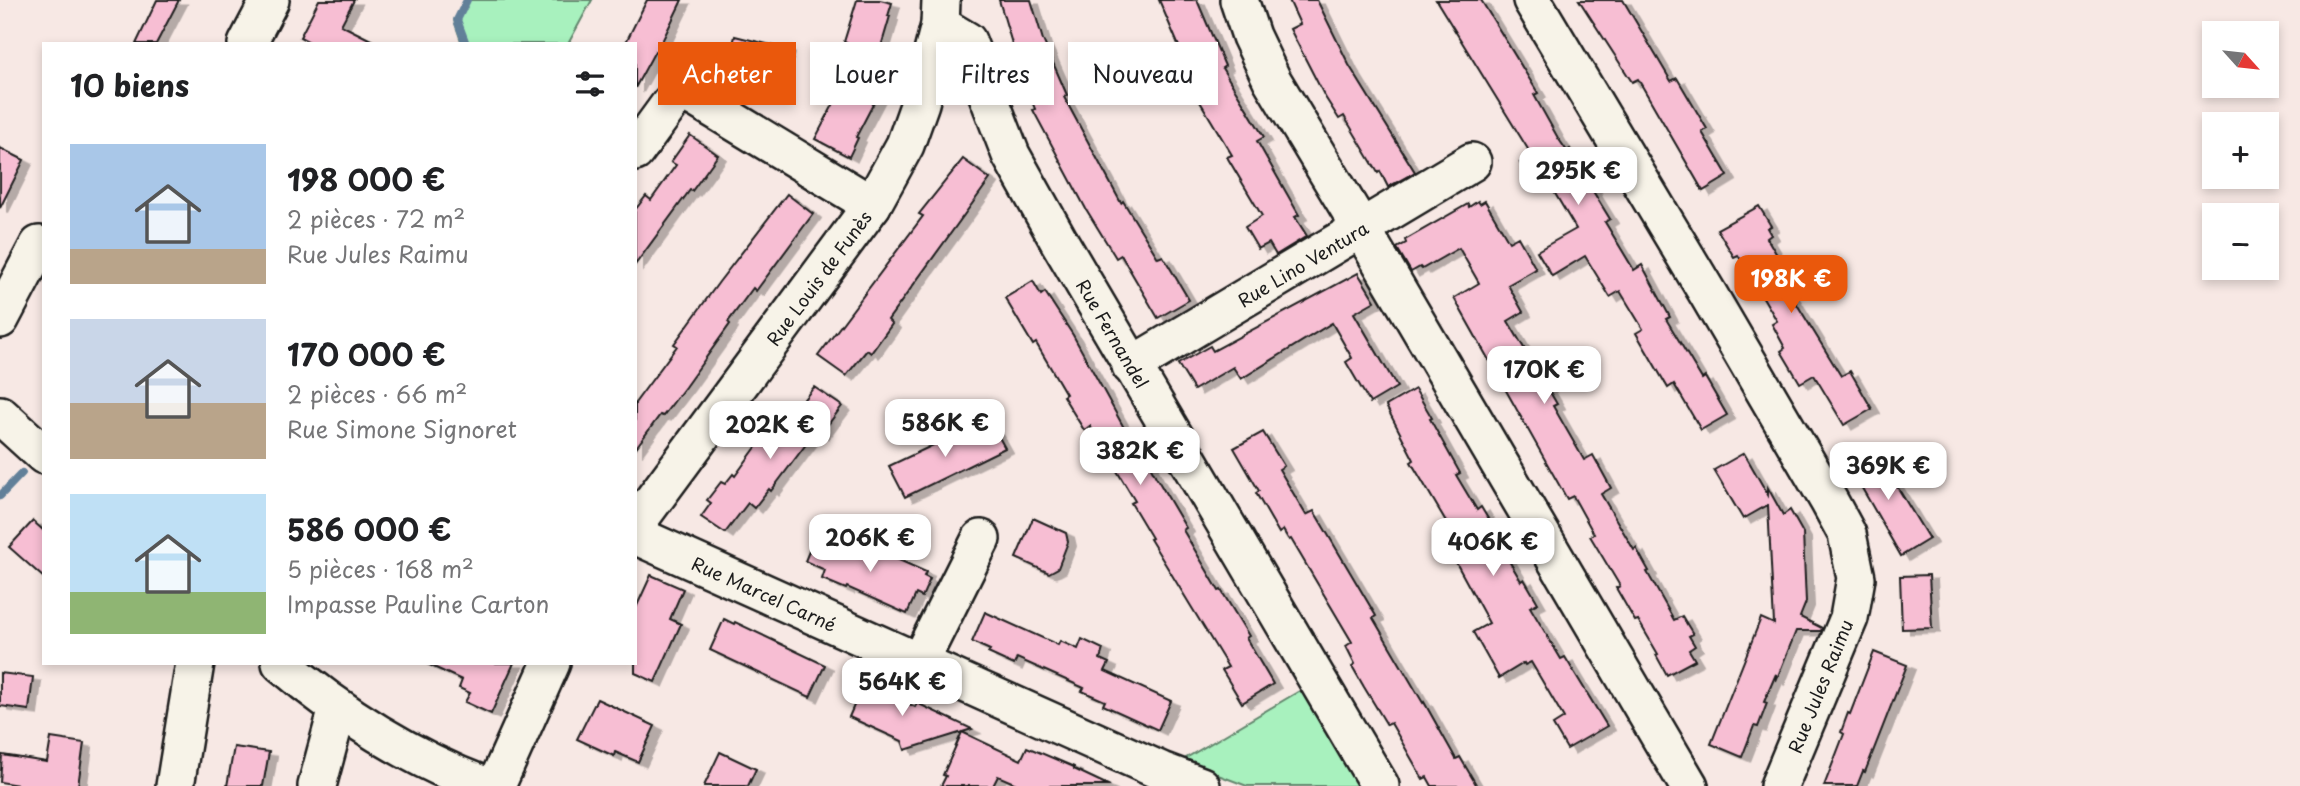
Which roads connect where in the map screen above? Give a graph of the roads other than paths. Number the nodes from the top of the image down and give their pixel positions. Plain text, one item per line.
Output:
1 (270, 0) edge
2 (1239, 0) edge
3 (1532, 0) edge
4 (941, 13) edge
5 (248, 42) edge
6 (637, 149) edge
7 (1472, 162) dead end
8 (872, 205) junction
9 (1361, 228) junction
10 (42, 242) edge
11 (0, 319) edge
12 (1131, 366) junction
13 (0, 415) edge
14 (42, 453) edge
15 (637, 522) edge
16 (637, 536) edge
17 (981, 540) dead end
18 (919, 663) junction
19 (195, 665) edge
20 (283, 665) edge
21 (550, 665) edge
22 (338, 708) junction
23 (495, 779) edge
24 (175, 786) edge
25 (317, 786) edge
26 (1201, 786) edge
27 (1380, 786) edge
28 (1689, 786) edge
29 (1779, 786) edge

1 - 5 street
2 - 9 street
3 - 29 street, Rue Jules Raimu
4 - 8 street, Rue Louis de Funès
4 - 12 street, Rue Fernandel
6 - 8 street
7 - 9 street, Rue Lino Ventura
8 - 15 street, Rue Louis de Funès
9 - 12 street, Rue Lino Ventura
9 - 28 street
10 - 11 street
12 - 27 street, Rue Fernandel
13 - 14 street
16 - 18 street, Rue Marcel Carné
17 - 18 street
18 - 26 street, Rue Marcel Carné
19 - 24 street
20 - 22 street
21 - 23 street
22 - 23 street
22 - 25 street

